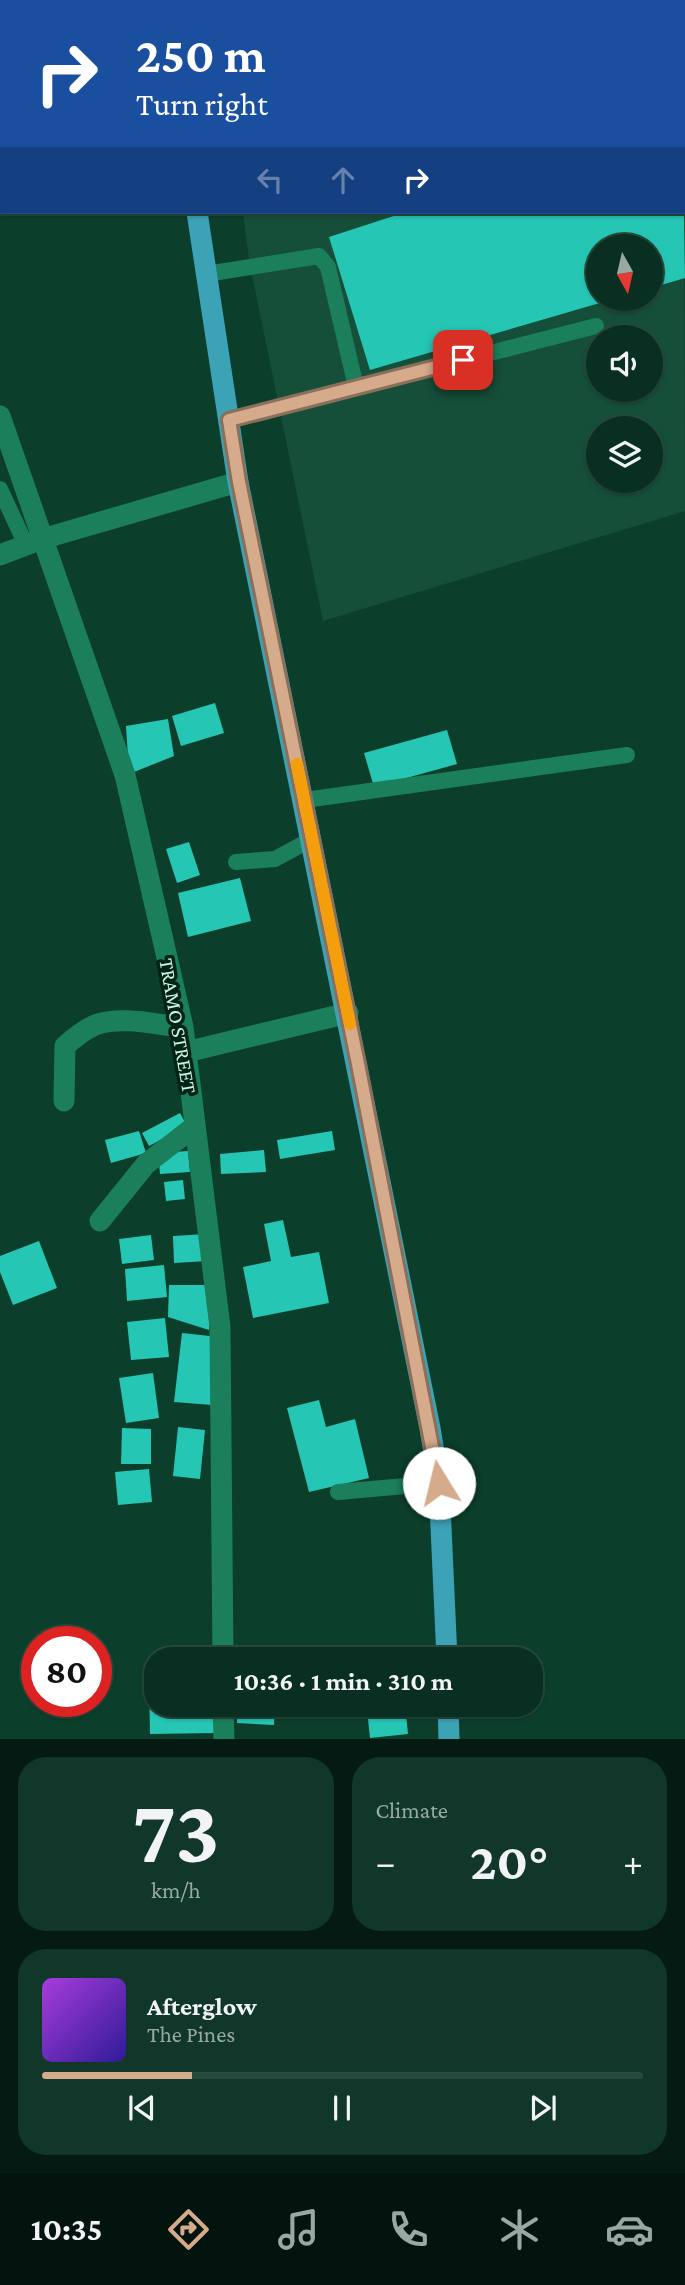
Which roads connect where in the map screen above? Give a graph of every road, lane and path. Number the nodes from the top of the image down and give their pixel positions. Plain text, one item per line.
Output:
1 (197, 214) edge
2 (206, 274) junction
3 (586, 329) edge
4 (356, 387) junction
5 (0, 416) edge
6 (229, 420) junction
7 (239, 482) junction
8 (0, 489) edge
9 (34, 542) junction
10 (0, 555) edge
11 (628, 755) dead end
12 (305, 800) junction
13 (312, 839) junction
14 (236, 862) dead end
15 (348, 1013) junction
16 (183, 1027) junction
17 (186, 1052) junction
18 (64, 1101) dead end
19 (195, 1126) junction
20 (100, 1221) dead end
21 (439, 1483) junction
22 (338, 1492) dead end
23 (223, 1647) edge
24 (446, 1647) edge
25 (223, 1717) edge
26 (448, 1717) edge
27 (224, 1739) edge
28 (449, 1739) edge

1 - 2 highway
2 - 4 lane
2 - 6 highway
3 - 4 lane
4 - 6 lane
5 - 9 street, TRAMO STREET
6 - 7 highway
7 - 9 street
7 - 12 highway
8 - 9 lane
9 - 10 street
9 - 16 street, TRAMO STREET
11 - 12 lane
12 - 13 highway
13 - 14 lane
13 - 15 highway
15 - 17 street
15 - 21 highway
16 - 17 street, TRAMO STREET
16 - 18 street
17 - 19 street, TRAMO STREET
19 - 20 street
19 - 23 street, TRAMO STREET
21 - 22 lane
21 - 24 highway
25 - 27 street
26 - 28 highway

